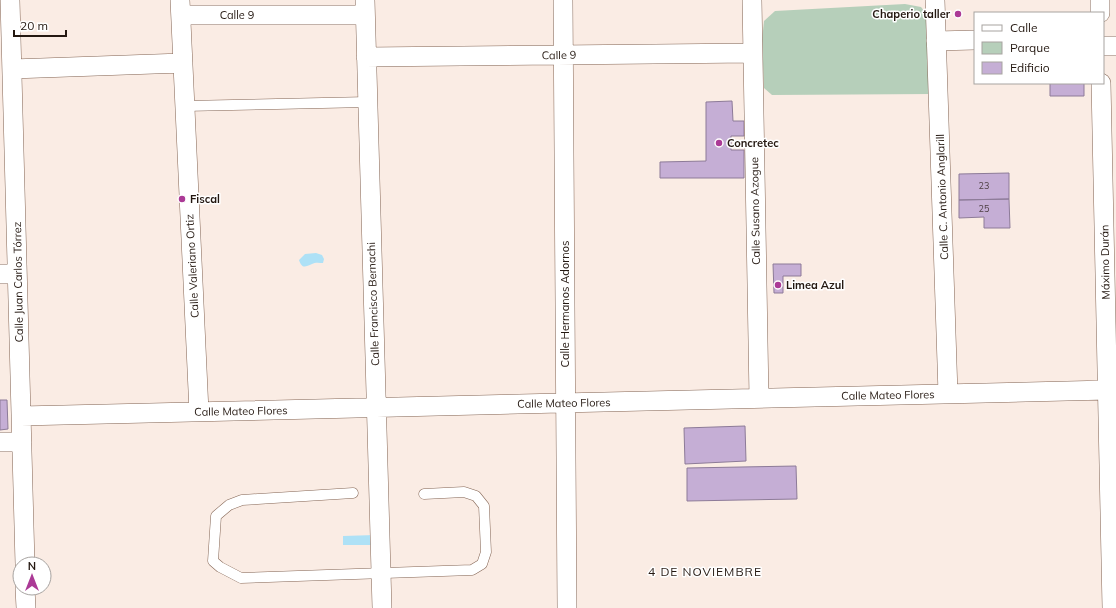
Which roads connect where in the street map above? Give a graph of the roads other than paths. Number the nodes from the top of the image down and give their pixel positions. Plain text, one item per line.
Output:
1 (10, 0) edge
2 (563, 0) edge
3 (752, 0) edge
4 (935, 0) edge
5 (1100, 0) edge
6 (181, 8) edge
7 (365, 8) edge
8 (1100, 12) edge
9 (974, 40) edge
10 (936, 41) junction
11 (1104, 46) edge
12 (1116, 46) edge
13 (752, 53) junction
14 (564, 55) junction
15 (366, 57) junction
16 (183, 63) junction
17 (12, 69) junction
18 (1102, 84) edge
19 (6, 94) edge
20 (368, 102) junction
21 (185, 106) junction
22 (1110, 179) edge
23 (9, 274) edge
24 (1111, 299) edge
25 (1108, 390) junction
26 (948, 394) junction
27 (759, 398) junction
28 (566, 403) junction
29 (376, 407) junction
30 (199, 412) junction
31 (21, 416) junction
32 (1112, 417) edge
33 (0, 442) edge
34 (22, 442) junction
35 (353, 493) dead end
36 (424, 494) dead end
37 (1114, 543) edge
38 (25, 556) edge
39 (381, 573) junction
40 (26, 596) edge
41 (26, 608) edge
42 (382, 608) edge
43 (567, 608) edge
44 (1112, 608) edge

1 - 17 street, Calle Juan Carlos Tórrez
2 - 14 street, Calle Hermanos Adornos
3 - 13 street, Calle Susano Azogue
4 - 10 street, Calle C. Antonio Anglarill
5 - 8 street
6 - 7 street, Calle 9
6 - 16 street, Calle Valeriano Ortiz
7 - 15 street, Calle Francisco Bernachi
9 - 10 street
10 - 26 street, Calle C. Antonio Anglarill
11 - 12 street
13 - 14 street, Calle 9
13 - 27 street, Calle Susano Azogue
14 - 15 street, Calle 9
14 - 28 street, Calle Hermanos Adornos
15 - 20 street, Calle Francisco Bernachi
16 - 17 street
16 - 21 street, Calle Valeriano Ortiz
17 - 19 street, Calle Juan Carlos Tórrez
18 - 22 street, Máximo Durán
19 - 23 street, Calle Juan Carlos Tórrez
20 - 21 lane
20 - 29 street, Calle Francisco Bernachi
21 - 30 street, Calle Valeriano Ortiz
22 - 24 street, Máximo Durán
23 - 31 street, Calle Juan Carlos Tórrez
24 - 25 street, Máximo Durán
25 - 26 street, Calle Mateo Flores
25 - 32 street, Máximo Durán
26 - 27 street, Calle Mateo Flores
27 - 28 street, Calle Mateo Flores
28 - 29 street, Calle Mateo Flores
28 - 43 street, Calle Hermanos Adornos
29 - 30 street, Calle Mateo Flores
29 - 39 street, Calle Francisco Bernachi
30 - 31 street, Calle Mateo Flores
31 - 34 street, Calle Juan Carlos Tórrez
32 - 37 street, Máximo Durán
33 - 34 street
34 - 38 street, Calle Juan Carlos Tórrez
35 - 39 lane
36 - 39 lane
37 - 44 street, Máximo Durán
39 - 42 street, Calle Francisco Bernachi
40 - 41 street

